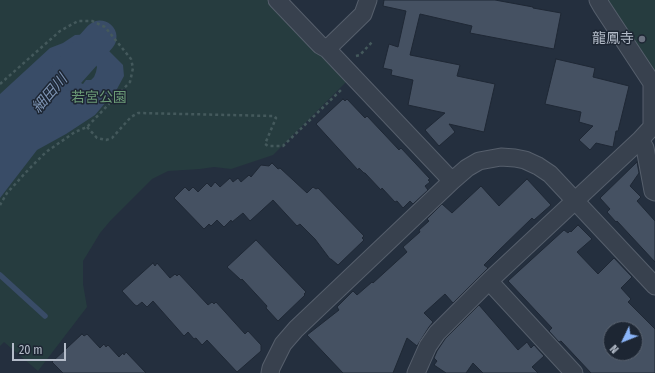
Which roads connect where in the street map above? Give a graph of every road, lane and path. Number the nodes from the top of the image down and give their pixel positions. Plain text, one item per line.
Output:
1 (277, 0) edge
2 (368, 0) edge
3 (598, 0) edge
4 (327, 49) junction
5 (354, 78) junction
6 (0, 84) edge
7 (87, 127) junction
8 (640, 140) junction
9 (452, 181) junction
10 (655, 192) edge
11 (575, 200) junction
12 (0, 205) edge
13 (489, 281) junction
14 (655, 286) edge
15 (270, 373) edge
16 (416, 373) edge
17 (574, 373) edge

1 - 4 street
2 - 4 street
3 - 8 street
4 - 5 street
5 - 7 path
5 - 9 street
6 - 7 path
7 - 12 path
8 - 10 street
8 - 11 street
9 - 11 street
9 - 15 street
11 - 13 street
11 - 14 street
13 - 16 street
13 - 17 street

